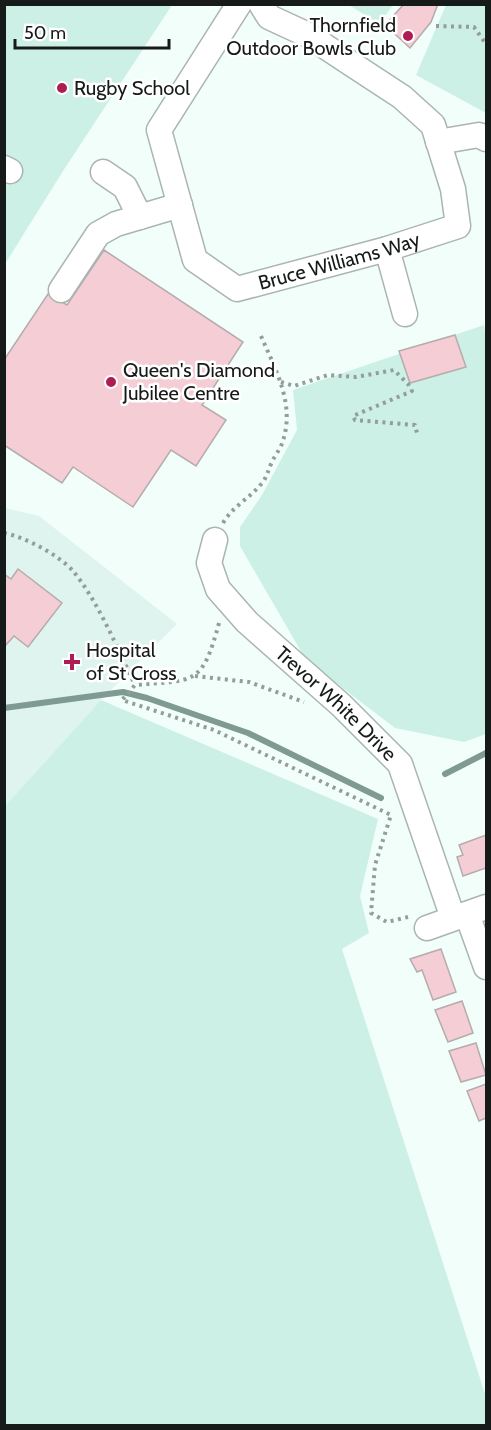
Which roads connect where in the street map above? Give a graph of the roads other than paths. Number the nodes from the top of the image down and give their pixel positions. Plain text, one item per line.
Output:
1 (239, 4) edge
2 (261, 4) edge
3 (486, 139) edge
4 (438, 142) junction
5 (103, 172) dead end
6 (180, 205) junction
7 (140, 217) junction
8 (387, 249) junction
9 (61, 290) dead end
10 (405, 314) dead end
11 (215, 540) road end
12 (469, 913) edge
13 (427, 928) road end
14 (486, 967) edge

1 - 6 street, Bruce Williams Way
2 - 4 street, Bruce Williams Way
3 - 4 street
4 - 8 street, Bruce Williams Way
5 - 7 street
6 - 7 street
6 - 8 street, Bruce Williams Way
7 - 9 street
8 - 10 street
11 - 12 street, Trevor White Drive
12 - 13 street
12 - 14 street, Trevor White Drive

